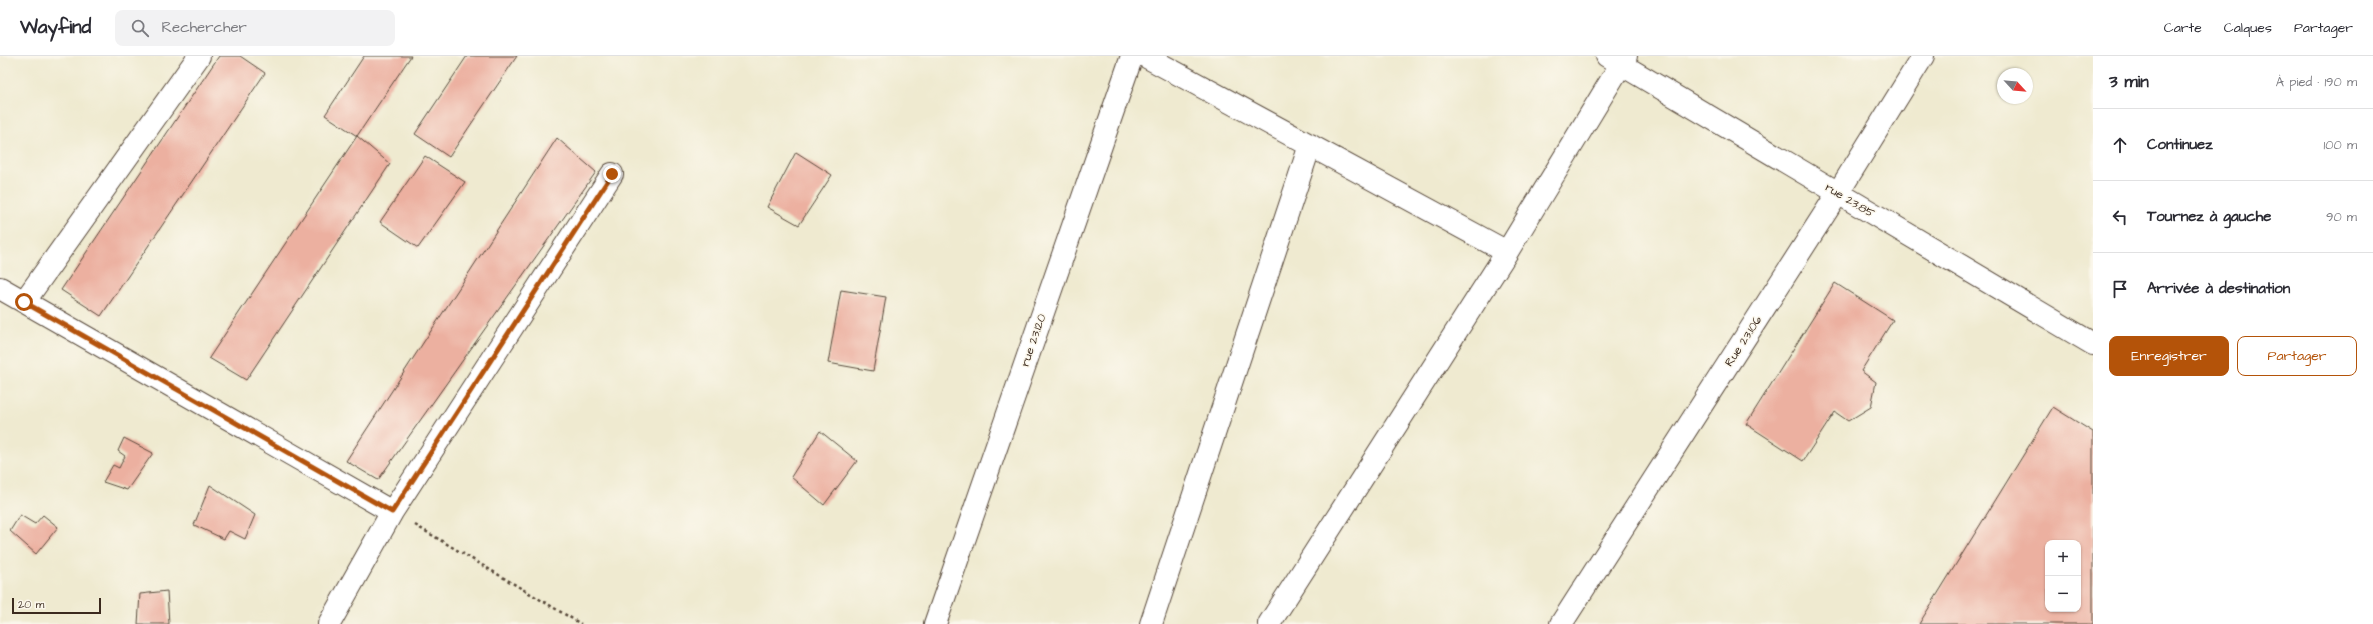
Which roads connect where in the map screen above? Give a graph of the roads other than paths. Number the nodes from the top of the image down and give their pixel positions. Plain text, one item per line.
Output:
1 (199, 56) edge
2 (1132, 56) edge
3 (1145, 56) edge
4 (1923, 56) edge
5 (1618, 59) edge
6 (1310, 145) junction
7 (612, 174) dead end
8 (1838, 193) junction
9 (1507, 252) junction
10 (0, 288) edge
11 (24, 302) junction
12 (2093, 344) edge
13 (392, 512) junction
14 (329, 624) edge
15 (935, 624) edge
16 (1151, 624) edge
17 (1269, 624) edge
18 (1560, 624) edge

1 - 11 street
2 - 15 street, rue 23.120
3 - 6 street
4 - 8 street, Rue 23.106
5 - 8 street, rue 23.85
5 - 9 street
6 - 9 street
6 - 16 street
7 - 13 street
8 - 12 street, rue 23.85
8 - 18 street, Rue 23.106
9 - 17 street
10 - 11 street
11 - 13 street
13 - 14 street

